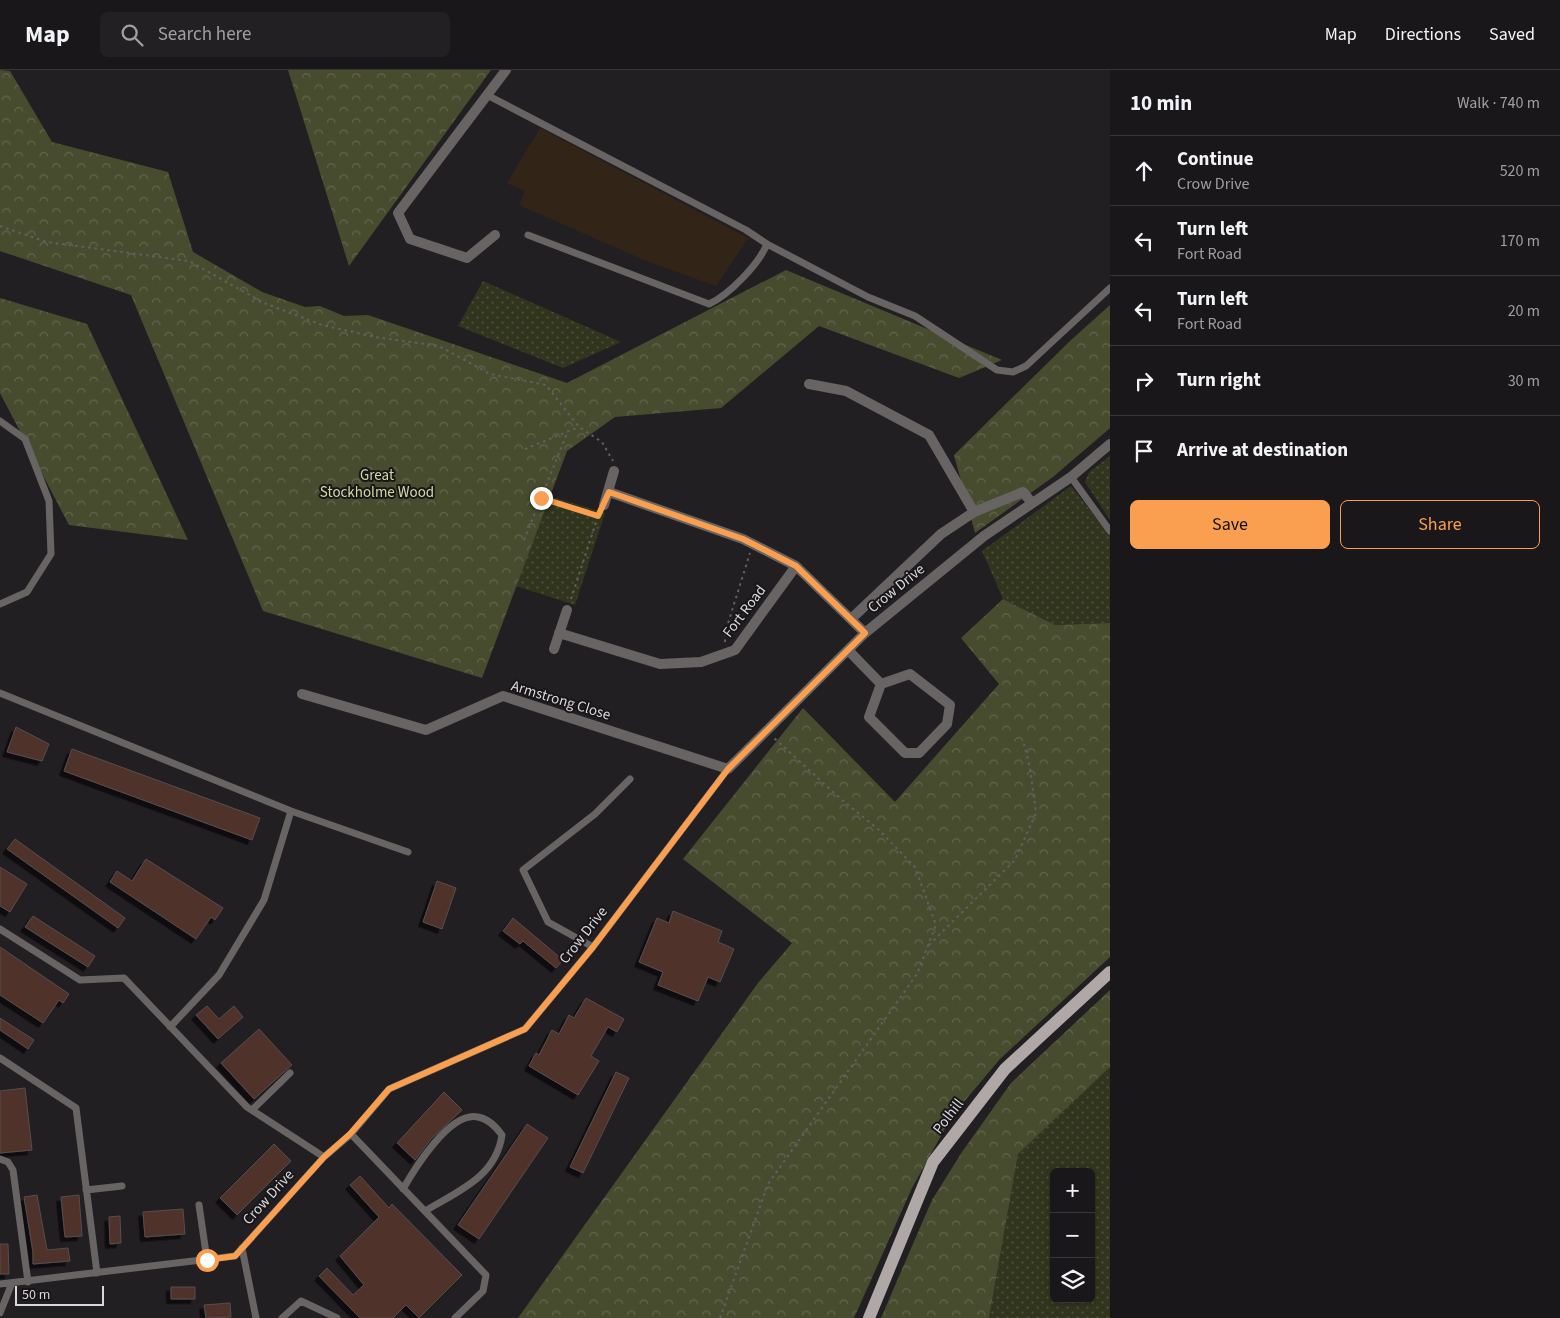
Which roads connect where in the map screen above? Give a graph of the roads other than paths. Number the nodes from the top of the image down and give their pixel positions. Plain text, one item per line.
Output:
1 (506, 70) edge
2 (487, 94) junction
3 (495, 235) dead end
4 (528, 235) dead end
5 (767, 244) junction
6 (1110, 288) edge
7 (809, 384) dead end
8 (0, 421) edge
9 (1110, 444) edge
10 (614, 471) road end
11 (1071, 476) junction
12 (609, 492) junction
13 (1032, 503) junction
14 (604, 505) road end
15 (974, 512) junction
16 (1110, 531) edge
17 (796, 566) junction
18 (0, 604) edge
19 (567, 610) road end
20 (851, 619) junction
21 (559, 633) junction
22 (865, 633) junction
23 (554, 649) dead end
24 (848, 650) junction
25 (881, 684) junction
26 (0, 693) edge
27 (302, 694) dead end
28 (728, 769) junction
29 (630, 779) dead end
30 (290, 811) junction
31 (408, 852) dead end
32 (0, 929) edge
33 (593, 947) junction
34 (1110, 972) edge
35 (170, 1026) junction
36 (0, 1058) edge
37 (290, 1073) dead end
38 (252, 1110) junction
39 (350, 1134) junction
40 (324, 1157) junction
41 (0, 1158) edge
42 (122, 1186) dead end
43 (403, 1189) junction
44 (86, 1190) junction
45 (199, 1205) dead end
46 (425, 1212) junction
47 (242, 1248) junction
48 (207, 1260) junction
49 (97, 1274) junction
50 (28, 1282) junction
51 (12, 1283) junction
52 (0, 1284) edge
53 (0, 1313) edge
54 (256, 1318) edge
55 (282, 1318) edge
56 (337, 1318) edge
57 (456, 1318) edge
58 (869, 1318) edge

1 - 2 street
2 - 3 street
2 - 5 lane
4 - 5 lane
5 - 6 lane
7 - 15 street
8 - 18 lane
9 - 11 street, Crow Drive
10 - 12 street
11 - 13 street, Crow Drive
11 - 16 lane
12 - 14 street
12 - 17 street
13 - 15 street
13 - 22 street, Crow Drive
15 - 20 street
17 - 20 street
17 - 21 street, Fort Road
19 - 21 street
20 - 22 street
21 - 23 street
22 - 24 street, Crow Drive
24 - 25 street
24 - 28 street, Crow Drive
25 - 25 street
26 - 30 lane
27 - 28 street, Armstrong Close
28 - 33 lane, Crow Drive
29 - 33 lane
30 - 31 lane
30 - 35 lane
32 - 35 lane
33 - 39 lane, Crow Drive
34 - 58 main road, Polhill
35 - 38 lane
36 - 44 lane
37 - 38 lane
38 - 40 lane
39 - 40 lane, Crow Drive
39 - 43 lane
40 - 47 lane, Crow Drive
41 - 50 lane
42 - 44 lane
43 - 46 lane
43 - 46 lane
44 - 49 lane
45 - 48 lane
46 - 57 lane
47 - 48 lane, Crow Drive
47 - 54 lane
48 - 49 lane, Crow Drive
49 - 50 lane, Crow Drive
50 - 51 lane, Crow Drive
51 - 52 lane, Crow Drive
51 - 53 lane
55 - 56 lane

